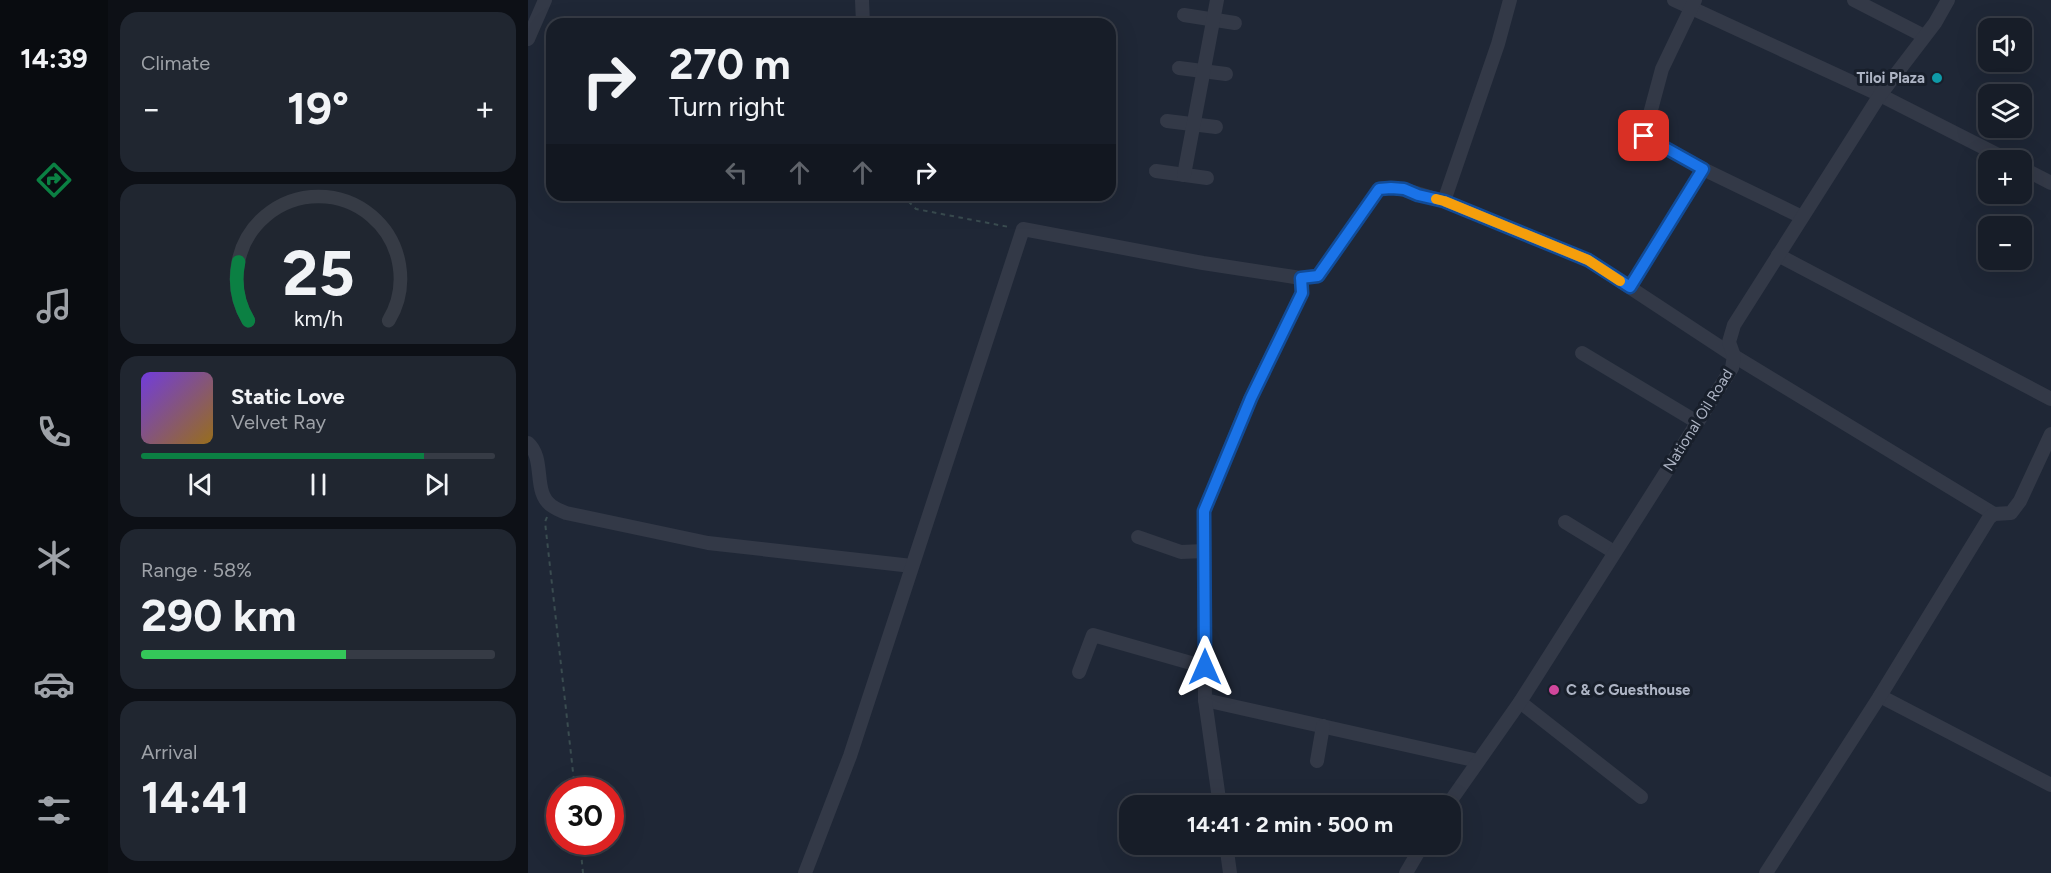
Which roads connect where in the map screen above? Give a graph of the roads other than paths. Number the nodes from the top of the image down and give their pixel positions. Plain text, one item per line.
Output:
1 (545, 0) edge
2 (862, 0) edge
3 (1217, 0) edge
4 (1510, 0) edge
5 (1674, 0) edge
6 (1854, 0) edge
7 (1948, 0) edge
8 (1693, 4) edge
9 (1184, 15) dead end
10 (863, 18) edge
11 (1213, 20) junction
12 (1235, 23) dead end
13 (1924, 36) junction
14 (528, 39) edge
15 (1179, 68) dead end
16 (1204, 71) junction
17 (1226, 74) dead end
18 (1880, 95) junction
19 (1167, 121) dead end
20 (1193, 124) junction
21 (1216, 127) dead end
22 (1988, 150) edge
23 (1703, 169) junction
24 (1156, 171) dead end
25 (2032, 173) edge
26 (1184, 175) junction
27 (1207, 178) dead end
28 (2051, 183) edge
29 (1444, 201) junction
30 (1802, 217) junction
31 (1778, 255) junction
32 (1301, 278) junction
33 (1630, 287) junction
34 (1582, 353) dead end
35 (1734, 356) junction
36 (2051, 399) edge
37 (1697, 422) junction
38 (2051, 434) edge
39 (528, 443) edge
40 (1995, 514) junction
41 (1565, 522) dead end
42 (1138, 537) dead end
43 (1204, 551) junction
44 (1614, 552) junction
45 (912, 566) junction
46 (1205, 667) junction
47 (1079, 672) dead end
48 (1880, 696) junction
49 (1205, 700) junction
50 (1520, 702) junction
51 (1323, 726) junction
52 (1478, 760) junction
53 (1317, 761) dead end
54 (2051, 785) edge
55 (1218, 795) edge
56 (1454, 795) edge
57 (1641, 797) dead end
58 (1228, 855) edge
59 (1417, 855) edge
60 (805, 873) edge
61 (1230, 873) edge
62 (1406, 873) edge
63 (1766, 873) edge

1 - 14 street
2 - 10 street
3 - 11 street
4 - 29 street
5 - 8 street
6 - 13 street
7 - 13 street, National Oil Road
8 - 18 street
8 - 23 street
9 - 11 street
11 - 12 street
11 - 16 street
13 - 18 street, National Oil Road
15 - 16 street
16 - 17 street
16 - 20 street
18 - 22 street
18 - 30 street, National Oil Road
19 - 20 street
20 - 21 street
20 - 26 street
23 - 30 street
23 - 33 street
24 - 26 street
25 - 28 street
26 - 27 street
29 - 32 street
29 - 33 street
30 - 31 street, National Oil Road
31 - 35 street, National Oil Road
31 - 36 street
32 - 43 street
32 - 45 street
33 - 35 street
34 - 37 street
35 - 37 street, National Oil Road
35 - 40 street
37 - 44 street, National Oil Road
38 - 40 street
39 - 45 street
40 - 48 street
41 - 44 street
42 - 43 street
43 - 46 street
44 - 50 street, National Oil Road
45 - 60 street
46 - 47 street
46 - 49 street
48 - 54 street
48 - 63 street
49 - 51 street
49 - 55 street
50 - 52 street, National Oil Road
50 - 57 street
51 - 52 street
51 - 53 street
52 - 56 street, National Oil Road
58 - 61 street
59 - 62 street

